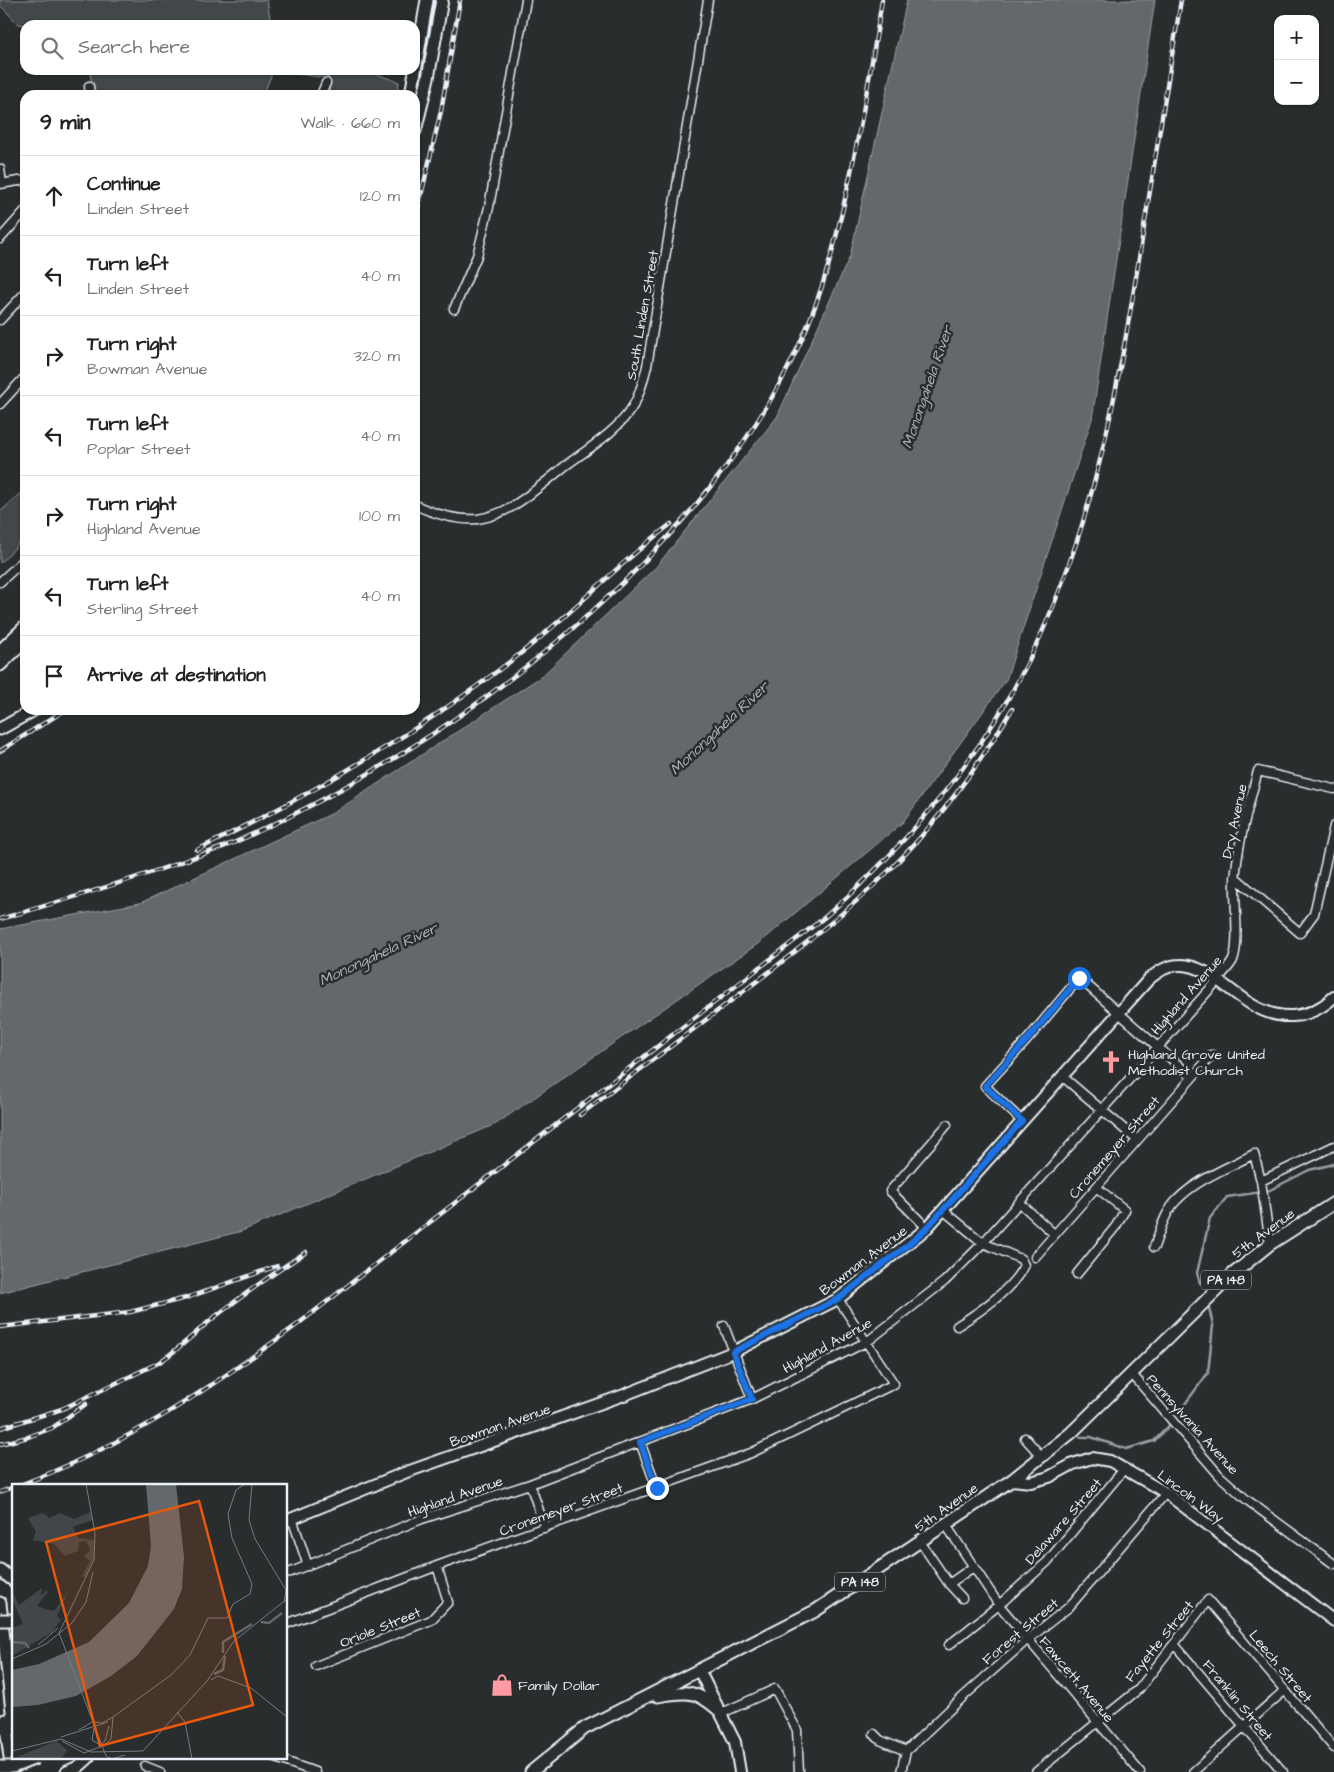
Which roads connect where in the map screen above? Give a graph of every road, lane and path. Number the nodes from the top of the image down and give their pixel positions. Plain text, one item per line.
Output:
1 (427, 0) edge
2 (442, 0) edge
3 (526, 0) edge
4 (708, 0) edge
5 (420, 42) edge
6 (414, 75) edge
7 (326, 83) dead end
8 (323, 90) edge
9 (412, 90) edge
10 (420, 111) edge
11 (0, 168) edge
12 (20, 181) edge
13 (1, 184) edge
14 (20, 217) edge
15 (0, 239) edge
16 (20, 298) edge
17 (454, 309) dead end
18 (0, 320) edge
19 (20, 382) edge
20 (0, 404) edge
21 (420, 507) edge
22 (20, 564) edge
23 (0, 582) edge
24 (20, 632) edge
25 (20, 646) edge
26 (0, 651) edge
27 (0, 665) edge
28 (20, 710) edge
29 (25, 715) edge
30 (0, 722) edge
31 (0, 729) edge
32 (1334, 789) edge
33 (1334, 826) edge
34 (1235, 877) junction
35 (1217, 981) junction
36 (1334, 997) edge
37 (1119, 1014) junction
38 (1157, 1048) junction
39 (1212, 1055) dead end
40 (1062, 1076) junction
41 (1192, 1077) junction
42 (1101, 1109) junction
43 (1022, 1121) junction
44 (946, 1125) dead end
45 (1137, 1140) junction
46 (1334, 1146) edge
47 (1262, 1184) junction
48 (1096, 1187) junction
49 (1019, 1202) junction
50 (1334, 1203) edge
51 (943, 1210) junction
52 (927, 1228) junction
53 (1054, 1234) junction
54 (983, 1243) junction
55 (1270, 1244) junction
56 (1154, 1247) dead end
57 (1035, 1257) dead end
58 (1077, 1274) dead end
59 (838, 1299) junction
60 (724, 1326) dead end
61 (957, 1326) dead end
62 (868, 1341) junction
63 (733, 1352) junction
64 (1131, 1373) junction
65 (752, 1399) junction
66 (1025, 1438) dead end
67 (640, 1442) junction
68 (1042, 1456) junction
69 (1125, 1468) junction
70 (1012, 1480) junction
71 (530, 1484) junction
72 (657, 1488) junction
73 (1166, 1493) junction
74 (289, 1519) edge
75 (946, 1525) junction
76 (545, 1528) junction
77 (921, 1542) junction
78 (1334, 1564) edge
79 (308, 1566) junction
80 (438, 1566) junction
81 (974, 1567) junction
82 (0, 1570) edge
83 (288, 1573) edge
84 (12, 1580) edge
85 (949, 1584) junction
86 (962, 1598) dead end
87 (0, 1599) edge
88 (1208, 1600) joint
89 (0, 1603) edge
90 (999, 1605) junction
91 (1334, 1621) edge
92 (288, 1623) edge
93 (12, 1626) edge
94 (1027, 1640) junction
95 (1174, 1644) junction
96 (949, 1645) dead end
97 (316, 1666) dead end
98 (699, 1670) junction
99 (0, 1676) edge
100 (1285, 1690) junction
101 (646, 1698) junction
102 (12, 1711) edge
103 (722, 1713) junction
104 (1097, 1722) junction
105 (1244, 1727) junction
106 (874, 1734) dead end
107 (1334, 1748) edge
108 (906, 1751) junction
109 (32, 1760) edge
110 (77, 1760) edge
111 (86, 1760) edge
112 (282, 1760) edge
113 (145, 1766) dead end
114 (0, 1767) edge
115 (12, 1772) edge
116 (68, 1772) edge
117 (160, 1772) edge
118 (315, 1772) edge
119 (530, 1772) edge
120 (740, 1772) edge
121 (799, 1772) edge
122 (901, 1772) edge
123 (1036, 1772) edge
124 (1140, 1772) edge
125 (1193, 1772) edge
126 (1283, 1772) edge

1 - 5 main road
2 - 10 main road
3 - 17 street
4 - 21 street, South Linden Street
6 - 9 main road
7 - 8 street
11 - 13 street
12 - 13 street
14 - 15 street
16 - 18 street
19 - 20 street
22 - 23 street
24 - 26 main road
25 - 27 main road
28 - 30 main road
29 - 31 main road
32 - 34 street, Dry Avenue
33 - 34 street
34 - 35 street, Highland Avenue
35 - 36 main road, Bowman Avenue
35 - 37 main road, Bowman Avenue
35 - 38 street, Highland Avenue
37 - 38 street
37 - 40 main road, Bowman Avenue
37 - 43 street
38 - 41 street
38 - 42 street, Highland Avenue
39 - 41 street, Cronemeyer Street
40 - 42 street
40 - 43 main road, Bowman Avenue
41 - 45 street, Cronemeyer Street
42 - 45 street
42 - 49 street, Highland Avenue
43 - 51 main road, Bowman Avenue
44 - 52 street
45 - 48 street, Cronemeyer Street
46 - 47 street
47 - 55 street
47 - 56 street
48 - 53 street, Cronemeyer Street
48 - 58 street
49 - 53 street
49 - 54 street, Highland Avenue
50 - 55 main road, 5th Avenue / PA 148
51 - 52 main road, Bowman Avenue
51 - 54 street
52 - 59 main road, Bowman Avenue
53 - 57 street, Cronemeyer Street
54 - 61 street
54 - 62 street, Highland Avenue
55 - 64 main road, 5th Avenue / PA 148
59 - 62 street
59 - 63 main road, Bowman Avenue
60 - 63 street
62 - 65 street, Highland Avenue
62 - 72 street, Cronemeyer Street
63 - 65 street
63 - 74 main road, Bowman Avenue
64 - 68 main road, 5th Avenue / PA 148
64 - 78 street, Pennsylvania Avenue
65 - 67 street, Highland Avenue
66 - 68 street
67 - 71 street, Highland Avenue
67 - 72 street
68 - 70 main road, 5th Avenue / PA 148
69 - 70 main road, Lincoln Way
69 - 73 main road, Lincoln Way
69 - 90 street, Delaware Street
70 - 75 main road, 5th Avenue / PA 148
71 - 76 street
71 - 79 street, Highland Avenue
72 - 76 street, Cronemeyer Street
73 - 91 main road, Lincoln Way
73 - 94 street, Forest Street
74 - 79 street
75 - 77 main road, 5th Avenue / PA 148
75 - 81 street, Fawcett Avenue
76 - 80 street, Cronemeyer Street
77 - 85 street
77 - 98 main road, 5th Avenue / PA 148
79 - 83 street, Highland Avenue
80 - 92 street, Cronemeyer Street
80 - 97 street, Oriole Street
81 - 85 street
81 - 90 street, Fawcett Avenue
82 - 84 main road
85 - 86 street
87 - 93 main road
88 - 95 street, Fayette Street
88 - 100 street, Leech Street
89 - 102 main road
90 - 94 street, Fawcett Avenue
90 - 96 street, Delaware Street
94 - 104 street, Fawcett Avenue
94 - 108 street, Forest Street
95 - 104 street, Fayette Street
95 - 105 street, Franklin Street
98 - 101 main road, 5th Avenue / PA 148
98 - 103 main road
99 - 115 main road
100 - 105 street
100 - 107 street, Leech Street
101 - 103 main road
101 - 119 main road, 5th Avenue / PA 148
103 - 120 main road
103 - 121 street
104 - 123 street, Fayette Street
104 - 124 street, Fawcett Avenue
105 - 125 street
105 - 126 street, Franklin Street
106 - 108 street
108 - 122 street
109 - 114 main road, bridge
110 - 116 main road
111 - 116 main road
112 - 118 street
113 - 117 street

